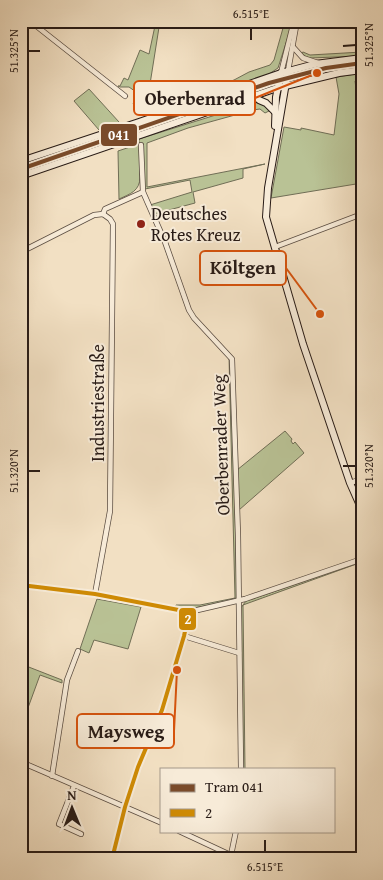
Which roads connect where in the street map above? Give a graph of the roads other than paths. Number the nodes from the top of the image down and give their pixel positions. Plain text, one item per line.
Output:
1 (30, 21) edge
2 (46, 21) edge
3 (296, 21) edge
4 (41, 29) junction
5 (293, 47) junction
6 (362, 58) edge
7 (319, 64) junction
8 (362, 70) edge
9 (288, 71) junction
10 (281, 73) junction
11 (285, 86) junction
12 (277, 88) junction
13 (125, 96) dead end
14 (255, 96) junction
15 (276, 112) junction
16 (275, 144) junction
17 (141, 145) dead end
18 (21, 161) edge
19 (21, 176) edge
20 (142, 192) junction
21 (103, 214) junction
22 (362, 214) edge
23 (274, 247) junction
24 (21, 252) edge
25 (362, 479) edge
26 (350, 483) junction
27 (362, 510) edge
28 (362, 559) edge
29 (21, 585) edge
30 (95, 594) junction
31 (237, 601) junction
32 (189, 612) junction
33 (184, 636) junction
34 (78, 651) dead end
35 (238, 653) junction
36 (21, 762) edge
37 (241, 768) edge
38 (52, 776) junction
39 (74, 786) junction
40 (125, 806) junction
41 (160, 822) edge
42 (181, 832) edge
43 (236, 832) edge
44 (81, 834) dead end
45 (231, 855) junction
46 (112, 859) edge
47 (239, 859) edge

1 - 4 street
2 - 4 street
3 - 5 street
3 - 10 street
4 - 13 street
5 - 7 street
5 - 9 street
6 - 7 main road
7 - 9 main road
8 - 11 main road
9 - 10 main road
9 - 11 main road
10 - 12 main road
10 - 18 main road
11 - 12 main road
11 - 16 main road
12 - 14 main road
12 - 15 main road
14 - 15 main road
14 - 19 main road
15 - 16 main road
16 - 23 main road
17 - 20 street, Oberbenrader Weg
20 - 21 street
20 - 31 street, Oberbenrader Weg
21 - 24 street
21 - 30 street, Industriestraße
22 - 23 street
23 - 26 main road
25 - 26 street
26 - 27 main road
28 - 31 street
29 - 30 street
30 - 32 street
31 - 32 street
31 - 35 street, Oberbenrader Weg
32 - 33 street
33 - 35 street
33 - 40 street
34 - 38 street
35 - 37 street, Oberbenrader Weg
36 - 38 street
38 - 39 street
39 - 40 street
39 - 44 street
40 - 41 street
40 - 46 street
42 - 45 street
43 - 45 street
45 - 47 street

